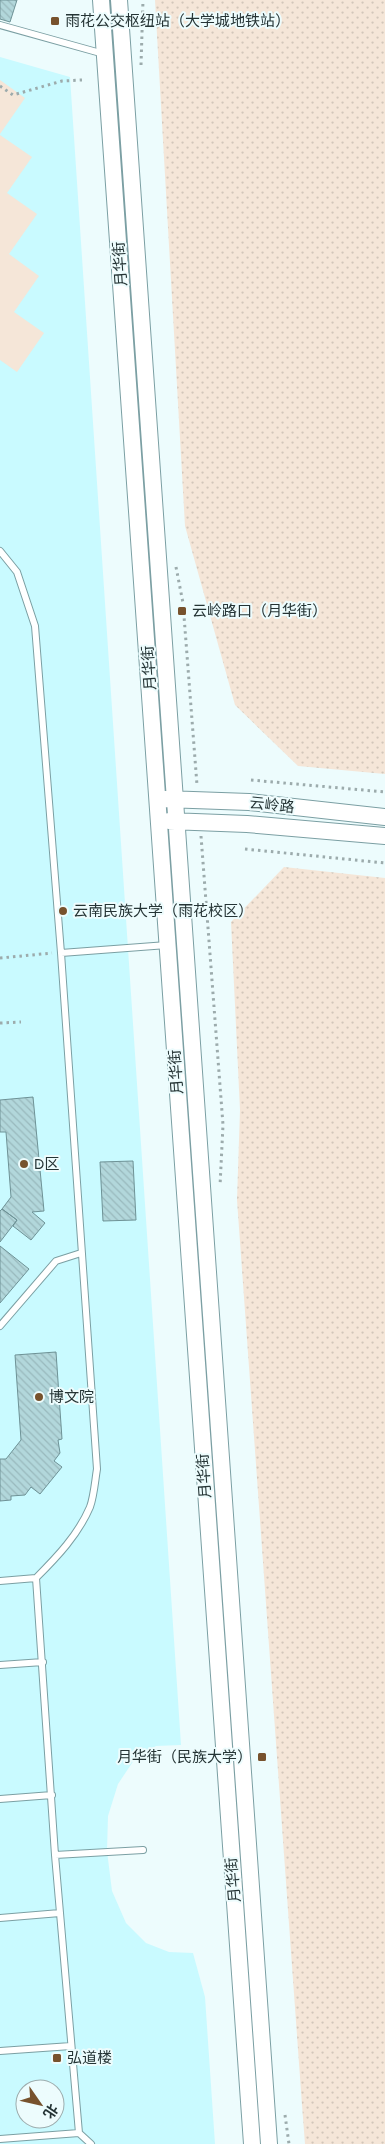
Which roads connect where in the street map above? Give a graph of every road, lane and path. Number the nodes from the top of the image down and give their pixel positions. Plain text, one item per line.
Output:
1 (101, 0) edge
2 (119, 0) edge
3 (0, 26) edge
4 (123, 52) junction
5 (105, 54) junction
6 (82, 80) dead end
7 (0, 86) edge
8 (0, 551) edge
9 (251, 780) dead end
10 (385, 792) edge
11 (176, 798) junction
12 (158, 800) junction
13 (385, 817) edge
14 (178, 820) junction
15 (159, 822) junction
16 (385, 836) edge
17 (245, 849) dead end
18 (385, 863) edge
19 (168, 945) junction
20 (61, 952) junction
21 (0, 958) edge
22 (21, 1022) dead end
23 (0, 1023) edge
24 (81, 1253) junction
25 (0, 1326) edge
26 (36, 1578) junction
27 (0, 1580) edge
28 (43, 1662) junction
29 (0, 1665) edge
30 (52, 1795) junction
31 (0, 1799) edge
32 (143, 1850) dead end
33 (55, 1855) junction
34 (60, 1914) junction
35 (0, 1918) edge
36 (71, 2046) junction
37 (0, 2051) edge
38 (79, 2133) junction
39 (0, 2139) edge
40 (91, 2144) edge
41 (252, 2144) edge
42 (270, 2144) edge

1 - 5 street, 月华街
2 - 4 street, 月华街
3 - 5 lane
4 - 5 lane
4 - 11 street, 月华街
5 - 12 street, 月华街
6 - 7 path
8 - 20 lane
9 - 10 path
11 - 12 street, 云岭路
11 - 13 street, 云岭路
11 - 14 street, 月华街
12 - 15 street, 月华街
14 - 15 street, 云岭路
14 - 16 street, 云岭路
14 - 42 street, 月华街
15 - 19 street, 月华街
17 - 18 path
19 - 20 lane
19 - 41 street, 月华街
20 - 21 path
20 - 24 lane
22 - 23 path
24 - 25 lane
24 - 26 lane
26 - 27 lane
26 - 28 lane
28 - 29 lane
28 - 30 lane
30 - 31 lane
30 - 33 lane
32 - 33 lane
33 - 34 lane
34 - 35 lane
34 - 36 lane
36 - 37 lane
36 - 38 lane
38 - 39 lane
38 - 40 lane

